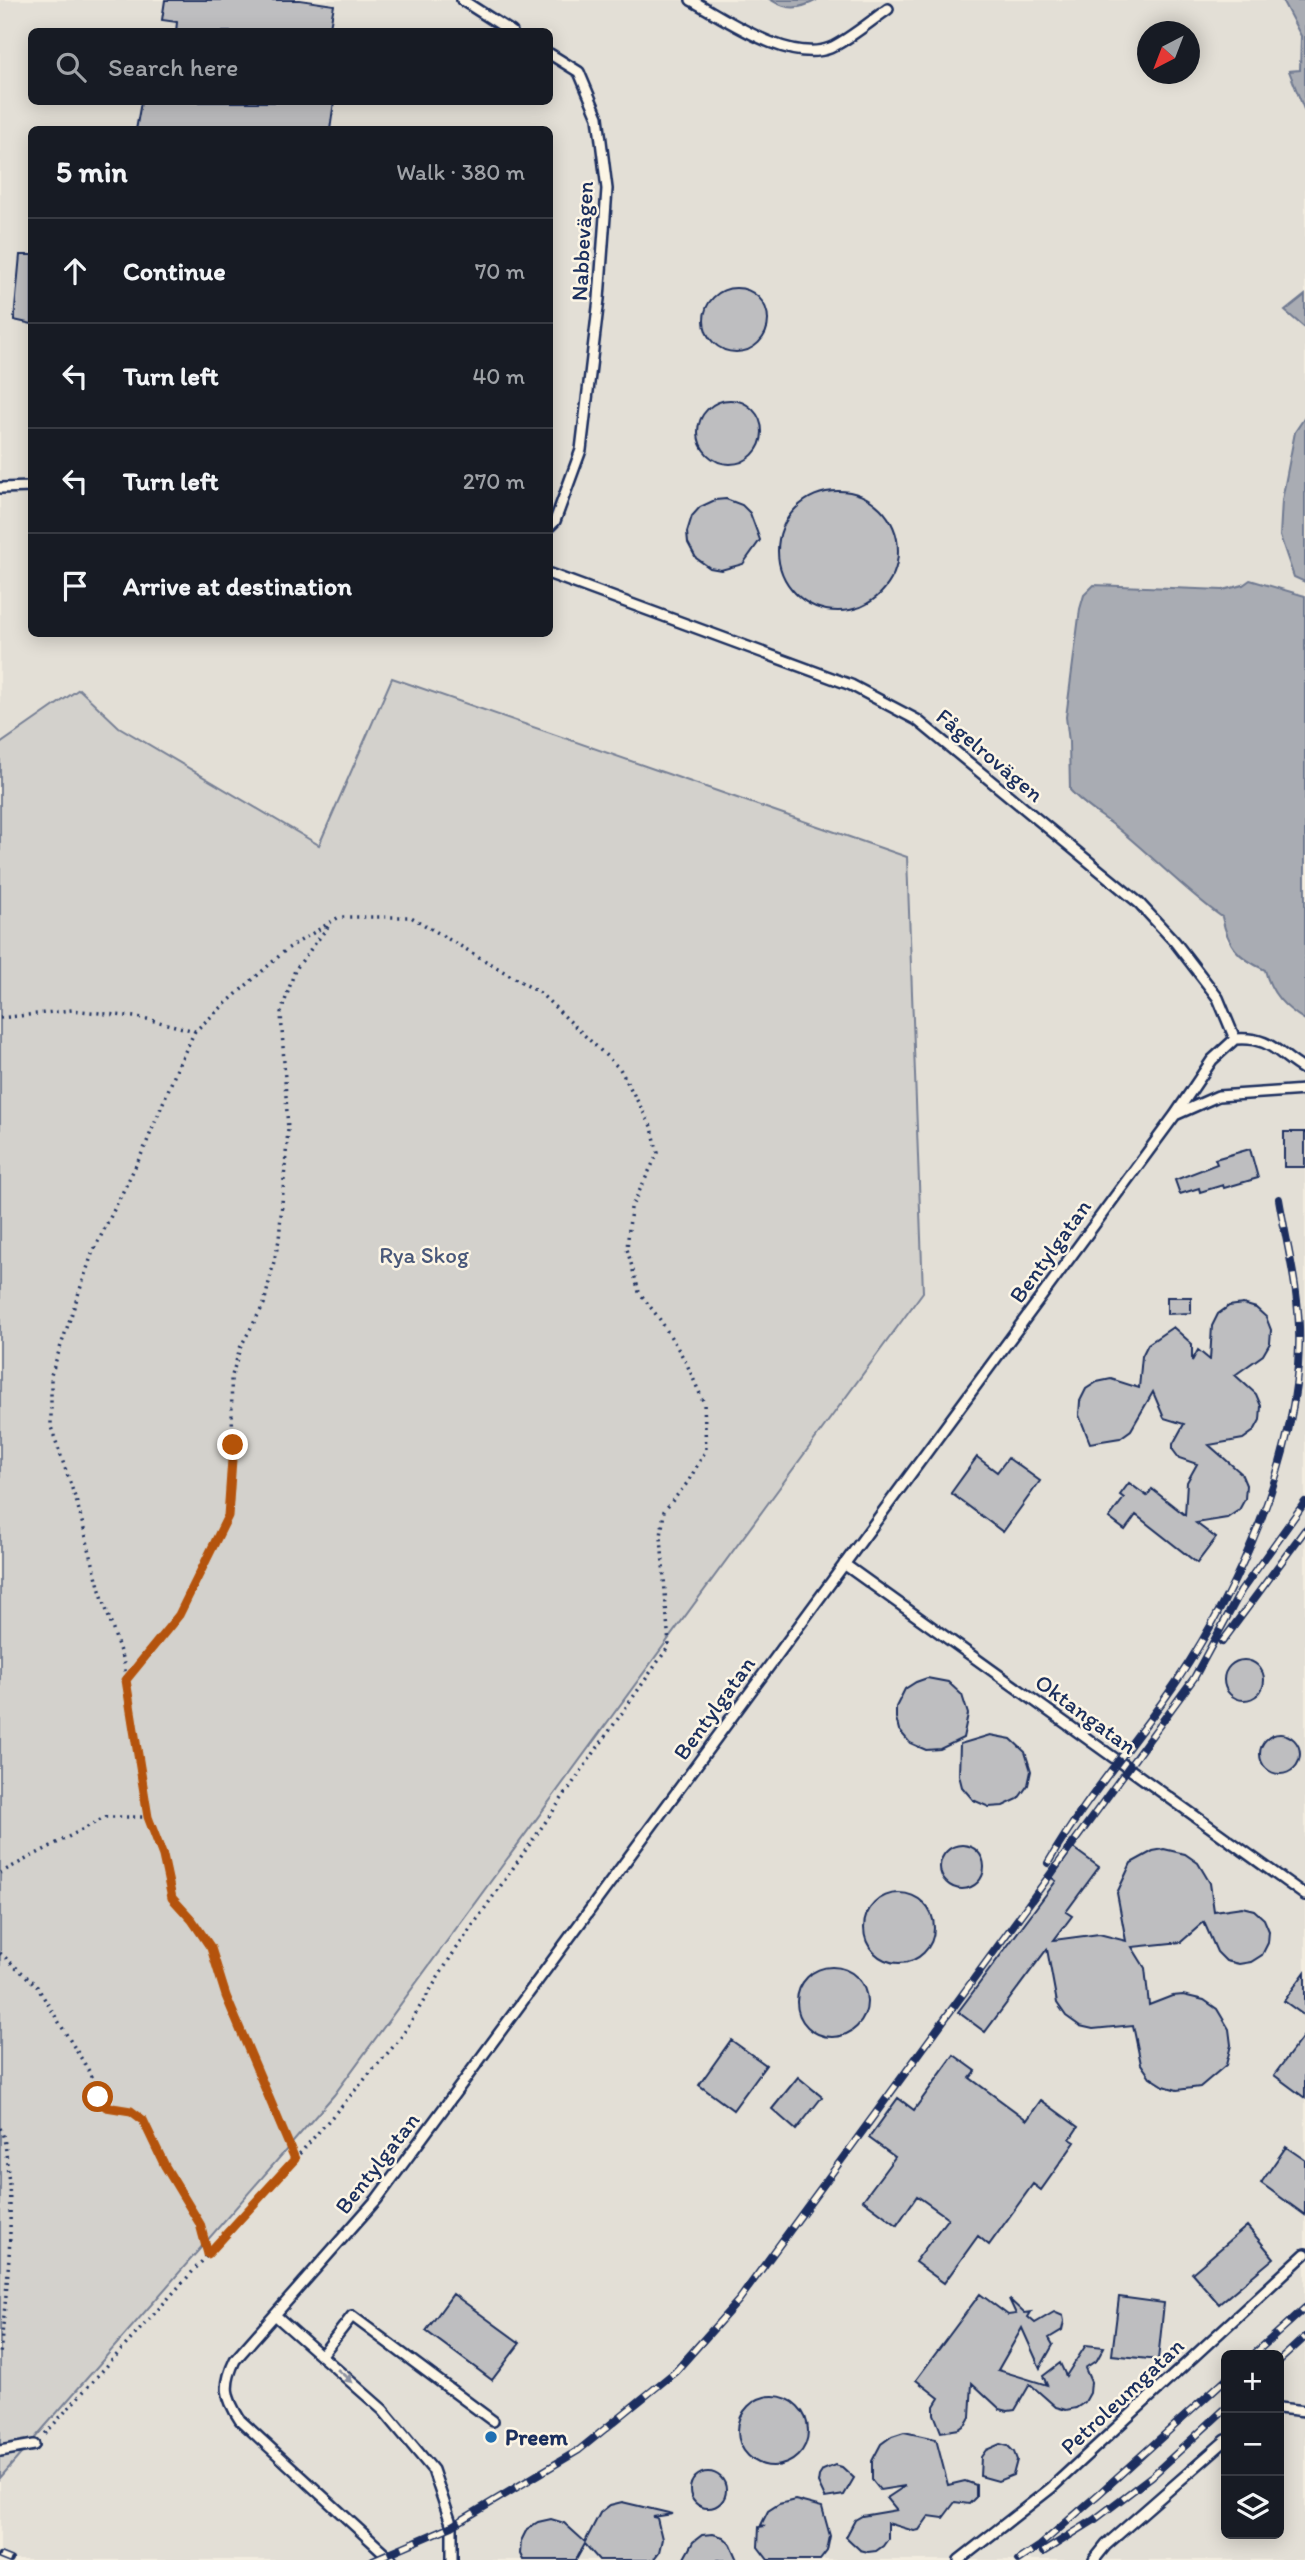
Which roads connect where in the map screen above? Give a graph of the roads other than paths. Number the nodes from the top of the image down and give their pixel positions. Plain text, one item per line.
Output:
1 (462, 0) edge
2 (691, 0) edge
3 (888, 9) dead end
4 (506, 28) edge
5 (553, 56) edge
6 (28, 487) edge
7 (0, 488) edge
8 (553, 523) edge
9 (553, 575) edge
10 (1235, 1039) junction
11 (1305, 1070) edge
12 (1305, 1090) edge
13 (1175, 1115) junction
14 (844, 1564) junction
15 (1305, 1895) edge
16 (1305, 2254) edge
17 (275, 2315) junction
18 (321, 2356) junction
19 (1284, 2409) edge
20 (1305, 2411) edge
21 (493, 2421) dead end
22 (1221, 2444) edge
23 (34, 2445) road end
24 (0, 2451) edge
25 (392, 2560) edge
26 (453, 2560) edge
27 (959, 2560) edge
28 (1094, 2560) edge

1 - 4 lane
2 - 3 lane
5 - 8 lane, Nabbevägen
6 - 7 lane
9 - 10 lane, Fågelrovägen
10 - 11 lane
10 - 13 lane
12 - 13 lane
13 - 14 lane, Bentylgatan
14 - 15 lane, Oktangatan
14 - 17 lane, Bentylgatan
16 - 27 lane, Petroleumgatan
17 - 18 lane
17 - 25 lane, Bentylgatan
18 - 21 lane
18 -> 26 lane
19 - 20 lane
22 - 28 lane
23 - 24 lane

